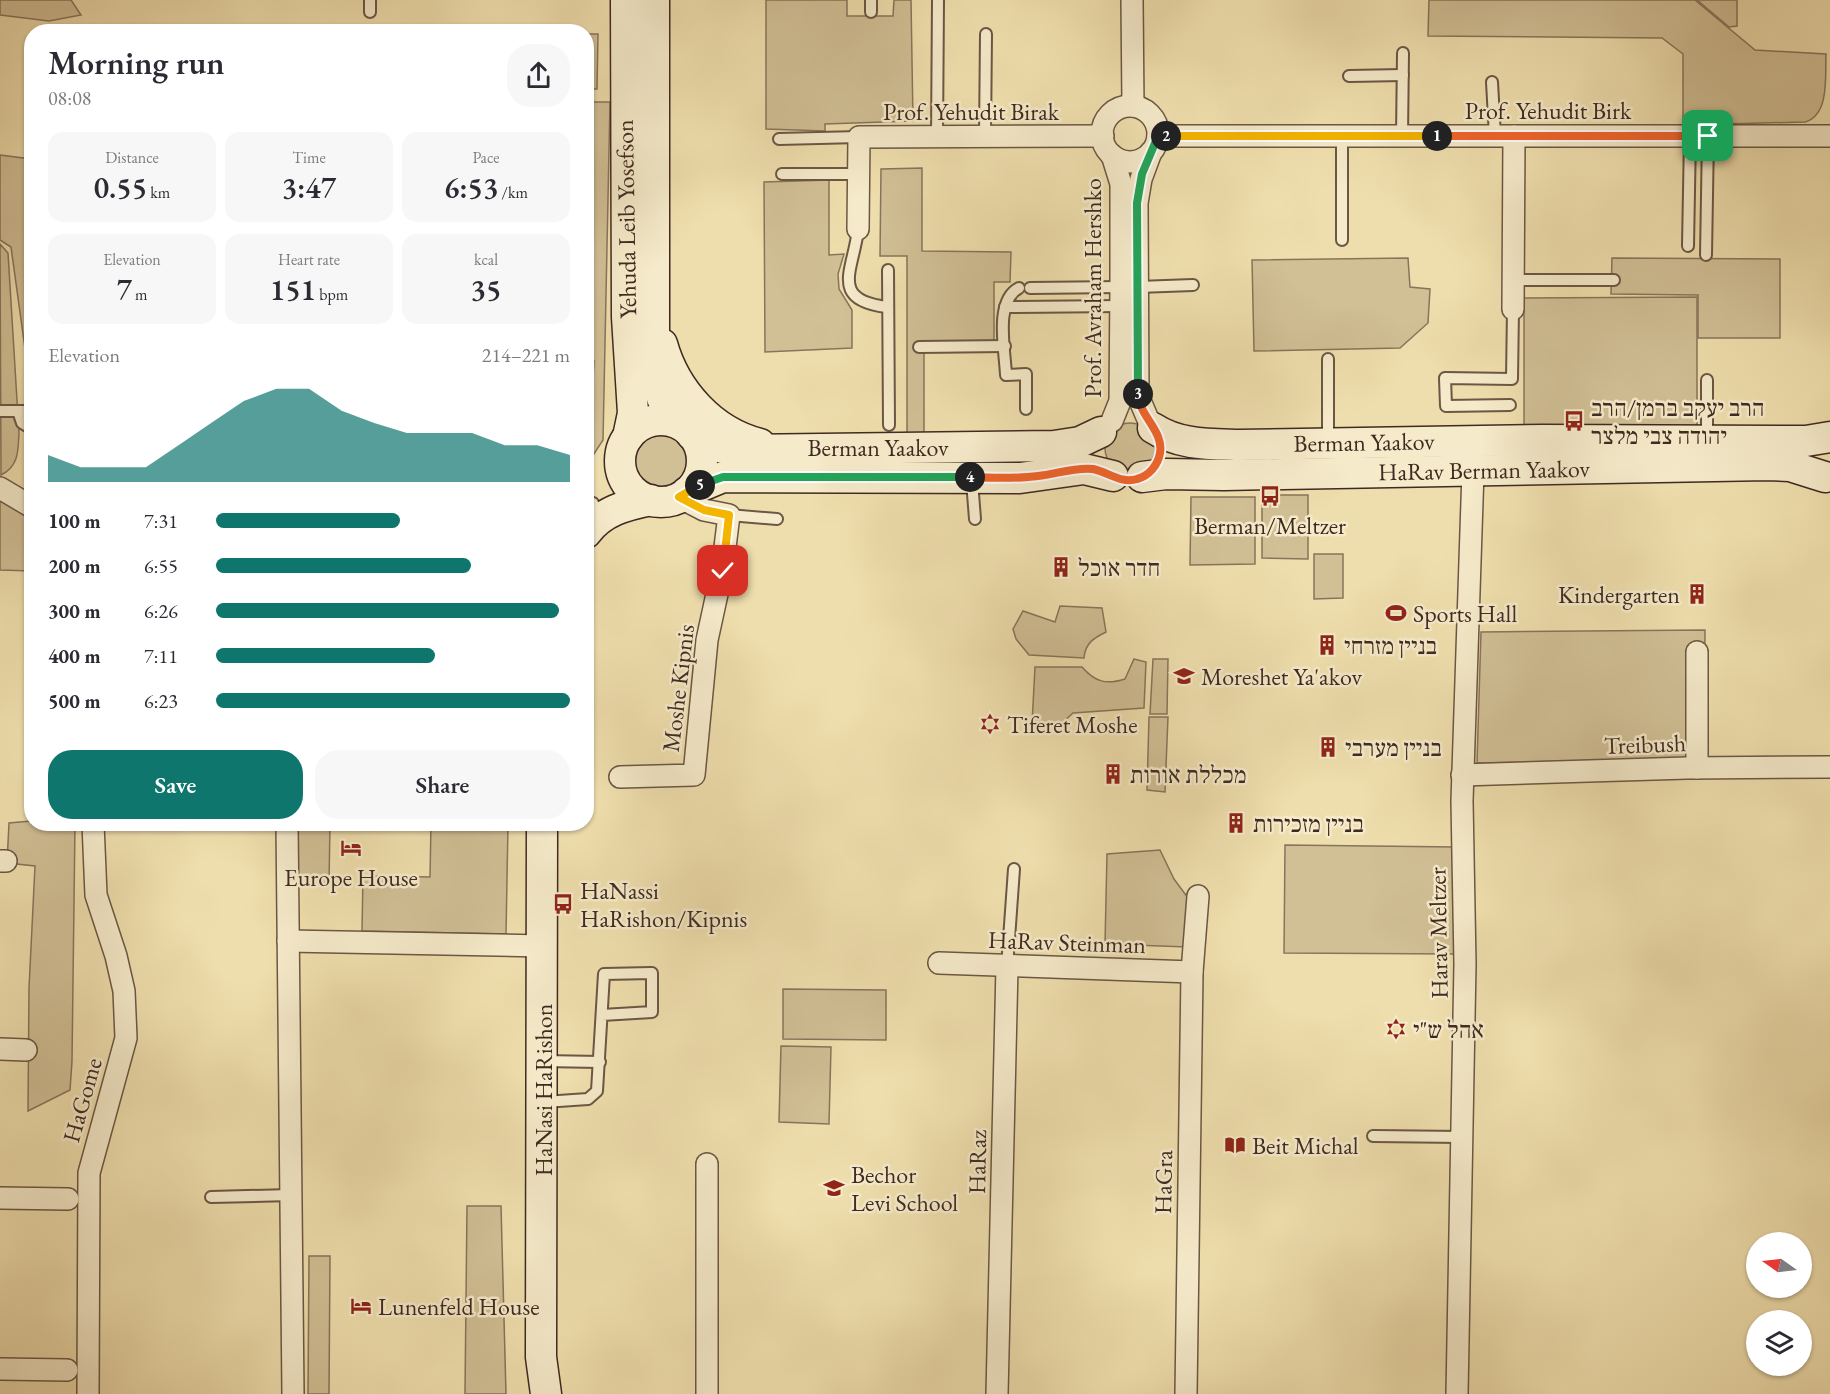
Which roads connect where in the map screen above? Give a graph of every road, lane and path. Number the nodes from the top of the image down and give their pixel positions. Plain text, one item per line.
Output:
1 (626, 0) edge
2 (654, 0) edge
3 (871, 0) edge
4 (938, 0) edge
5 (1132, 0) edge
6 (871, 12) dead end
7 (986, 34) dead end
8 (1403, 53) dead end
9 (1403, 75) junction
10 (1349, 76) dead end
11 (1492, 82) dead end
12 (1132, 106) junction
13 (985, 136) junction
14 (1342, 136) junction
15 (1402, 136) junction
16 (1504, 136) junction
17 (1699, 136) junction
18 (1823, 136) edge
19 (859, 137) junction
20 (937, 137) junction
21 (779, 140) dead end
22 (1154, 144) junction
23 (1107, 146) junction
24 (782, 174) dead end
25 (859, 174) junction
26 (858, 229) joint
27 (1342, 240) dead end
28 (1688, 246) dead end
29 (1706, 255) dead end
30 (888, 270) dead end
31 (1514, 280) junction
32 (1614, 280) dead end
33 (1193, 285) dead end
34 (1127, 293) junction
35 (887, 307) junction
36 (1005, 307) junction
37 (1513, 309) joint
38 (655, 312) junction
39 (1005, 346) junction
40 (919, 347) dead end
41 (1328, 358) dead end
42 (1707, 380) dead end
43 (1509, 405) dead end
44 (1026, 409) dead end
45 (0, 411) edge
46 (18, 411) junction
47 (24, 411) edge
48 (24, 424) edge
49 (889, 425) dead end
50 (1151, 426) junction
51 (1106, 427) junction
52 (689, 431) junction
53 (1830, 437) edge
54 (1707, 440) junction
55 (1328, 444) junction
56 (775, 448) junction
57 (624, 450) junction
58 (1473, 471) junction
59 (972, 477) junction
60 (1128, 477) junction
61 (1829, 482) edge
62 (0, 488) edge
63 (673, 496) junction
64 (594, 499) edge
65 (24, 502) edge
66 (729, 515) junction
67 (777, 519) dead end
68 (975, 519) dead end
69 (594, 524) edge
70 (1697, 652) dead end
71 (1830, 767) edge
72 (1697, 768) junction
73 (1462, 775) junction
74 (620, 777) dead end
75 (93, 831) edge
76 (287, 831) edge
77 (542, 831) edge
78 (1014, 869) dead end
79 (1198, 896) dead end
80 (288, 941) junction
81 (543, 946) junction
82 (939, 963) dead end
83 (1007, 967) junction
84 (1192, 972) junction
85 (602, 1015) junction
86 (0, 1049) edge
87 (26, 1050) dead end
88 (543, 1061) junction
89 (600, 1062) junction
90 (543, 1102) junction
91 (1373, 1136) dead end
92 (1462, 1137) junction
93 (707, 1164) dead end
94 (291, 1195) junction
95 (211, 1197) dead end
96 (0, 1198) edge
97 (68, 1199) dead end
98 (541, 1357) junction
99 (0, 1369) edge
100 (68, 1370) dead end
101 (88, 1394) edge
102 (293, 1394) edge
103 (535, 1394) edge
104 (546, 1394) edge
105 (707, 1394) edge
106 (997, 1394) edge
107 (1186, 1394) edge
108 (1458, 1394) edge

1 - 57 street, Yehuda Leib Yosefson
2 - 38 street, Yehuda Leib Yosefson
3 - 6 lane
4 - 20 lane
5 - 12 street
7 - 13 lane
8 - 9 lane
9 - 10 lane
9 - 15 lane
11 - 16 lane
12 - 22 street
12 - 23 street
13 - 20 street, Prof. Yehudit Birak
13 - 23 street, Prof. Yehudit Birak
14 - 15 street, Prof. Yehudit Birk
14 - 22 street, Prof. Yehudit Birk
14 - 27 lane
15 - 16 street, Prof. Yehudit Birk
16 - 17 street, Prof. Yehudit Birk
16 - 31 street
17 - 18 street, Prof. Yehudit Birk
17 - 28 lane
17 - 29 lane
19 - 20 street, Prof. Yehudit Birak
19 - 21 lane
19 - 25 street, Prof. Yehudit Birak
22 - 23 street
22 - 34 street, Prof. Avraham Hershko
23 - 34 street, Prof. Avraham Hershko
24 - 25 lane
25 - 26 street, Prof. Yehudit Birak
26 - 35 lane
30 - 35 lane
31 - 32 lane
31 - 37 street
33 - 34 lane
34 - 36 lane
34 - 36 lane
34 - 50 street, Prof. Avraham Hershko
34 - 51 street, Prof. Avraham Hershko
35 - 49 lane
36 - 39 lane
37 - 43 lane
38 - 52 street, Yehuda Leib Yosefson
38 - 56 street
39 - 40 lane
39 - 44 lane
41 - 55 lane
42 - 54 lane
45 - 46 lane
46 - 47 lane
46 - 48 lane
50 - 51 street
50 - 55 street, Berman Yaakov
50 - 60 street
51 - 56 street, Berman Yaakov
51 - 60 street
52 - 56 street, Berman Yaakov
52 - 57 street
52 - 63 street
53 - 54 street, Berman Yaakov
53 - 61 street
54 - 55 street, Berman Yaakov
57 - 63 street
57 - 64 street
58 - 60 street, HaRav Berman Yaakov
58 - 61 street, HaRav Berman Yaakov
58 - 73 street, Harav Meltzer
59 - 60 street, Berman Yaakov
59 - 63 street, Berman Yaakov
59 - 68 lane
62 - 65 street
63 - 66 street
63 - 69 street
66 - 67 lane
66 - 74 street, Moshe Kipnis
70 - 72 street
71 - 72 street, Treibush
72 - 73 street, Treibush
73 - 92 street, Harav Meltzer
75 - 101 street, HaGome
76 - 80 street
77 - 81 street, HaNasi HaRishon
78 - 83 lane
79 - 84 street, HaGra
80 - 81 street
80 - 94 street
81 - 88 street, HaNasi HaRishon
82 - 83 street, HaRav Steinman
83 - 84 street, HaRav Steinman
83 - 106 street, HaRaz
84 - 107 street, HaGra
85 - 85 lane
85 - 89 lane
86 - 87 street
88 - 89 lane
88 - 90 street, HaNasi HaRishon
89 - 90 lane
90 - 98 street, HaNasi HaRishon
91 - 92 lane
92 - 108 street, Harav Meltzer
93 - 105 street
94 - 95 lane
94 - 102 street
96 - 97 street
98 - 103 street, HaNasi HaRishon
98 - 104 street, HaNasi HaRishon
99 - 100 street

